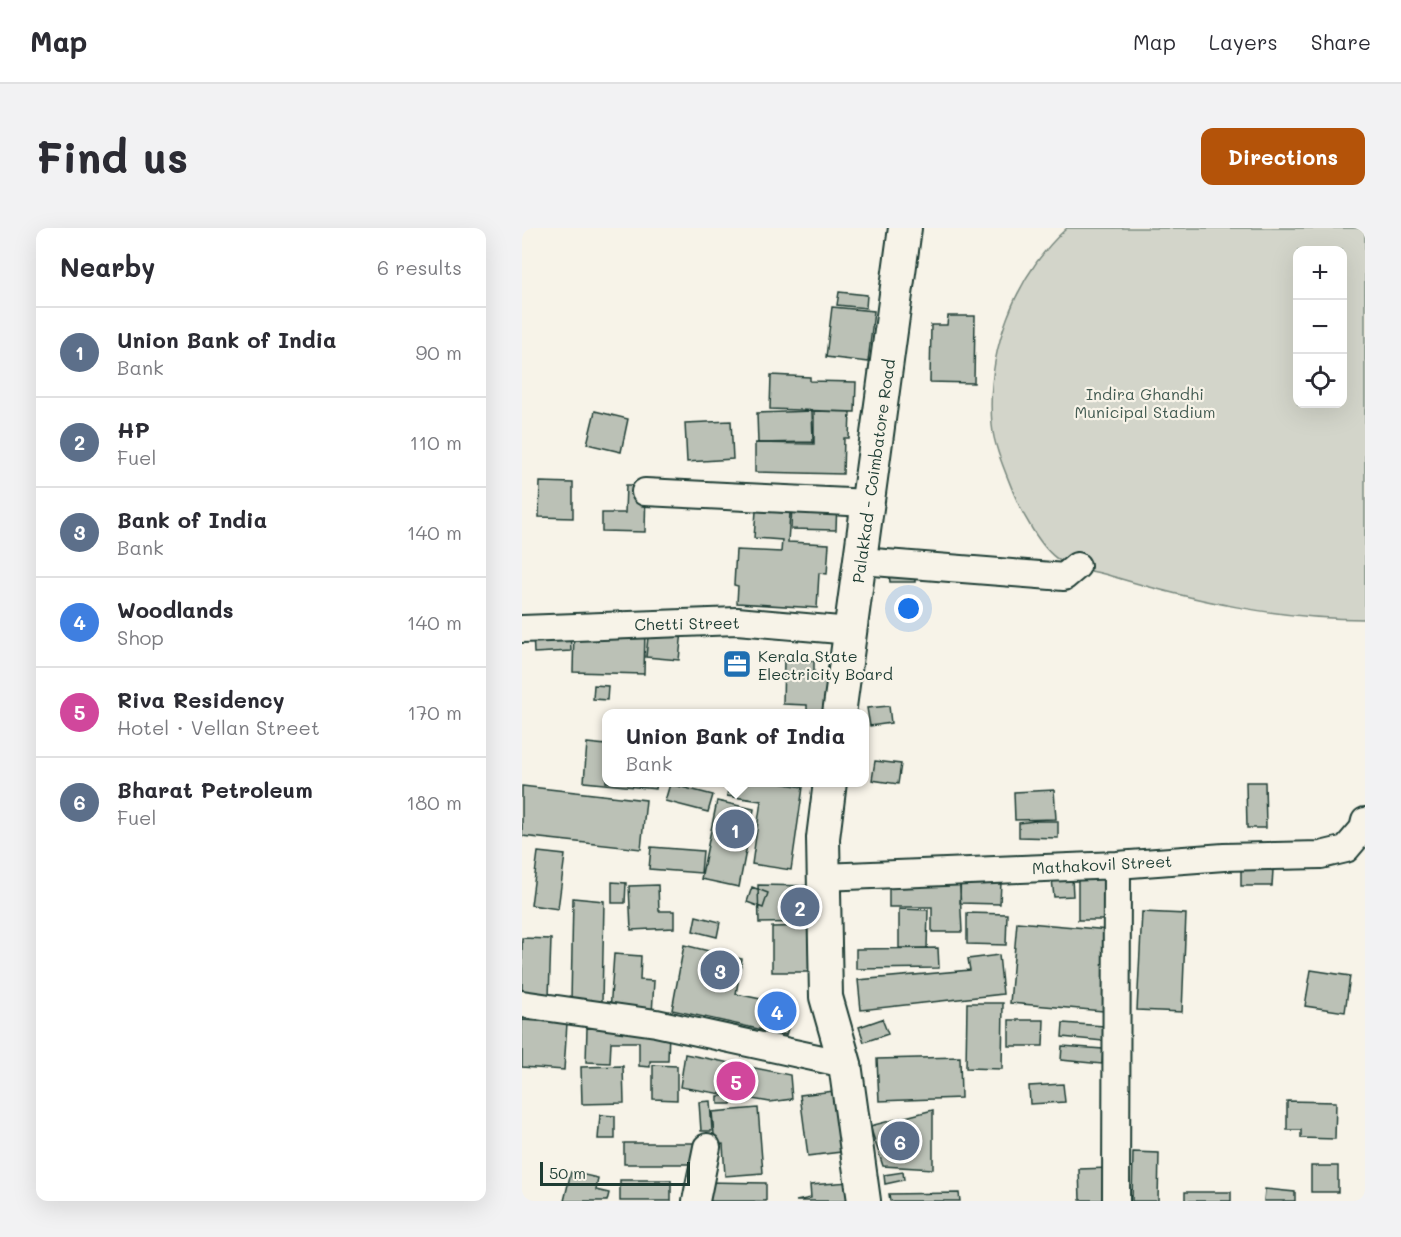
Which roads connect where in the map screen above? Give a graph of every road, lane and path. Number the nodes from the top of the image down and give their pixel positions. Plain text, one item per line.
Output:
1 (905, 228) edge
2 (645, 492) dead end
3 (869, 503) junction
4 (861, 561) junction
5 (1077, 566) dead end
6 (522, 629) edge
7 (851, 631) junction
8 (840, 709) edge
9 (829, 787) edge
10 (1365, 821) edge
11 (1117, 865) junction
12 (823, 877) junction
13 (522, 1004) edge
14 (845, 1064) junction
15 (707, 1147) dead end
16 (696, 1201) edge
17 (864, 1201) edge
18 (1116, 1201) edge

1 - 3 main road, Palakkad - Coimbatore Road
2 - 3 street
3 - 4 main road, Palakkad - Coimbatore Road
4 - 5 street
4 - 7 main road, Palakkad - Coimbatore Road
6 - 7 street, Chetti Street
7 - 8 main road, Palakkad - Coimbatore Road
9 - 12 main road
10 - 11 street, Mathakovil Street
11 - 12 street, Mathakovil Street
11 - 18 street
12 - 14 main road
13 - 14 street
14 - 17 main road
15 - 16 street

